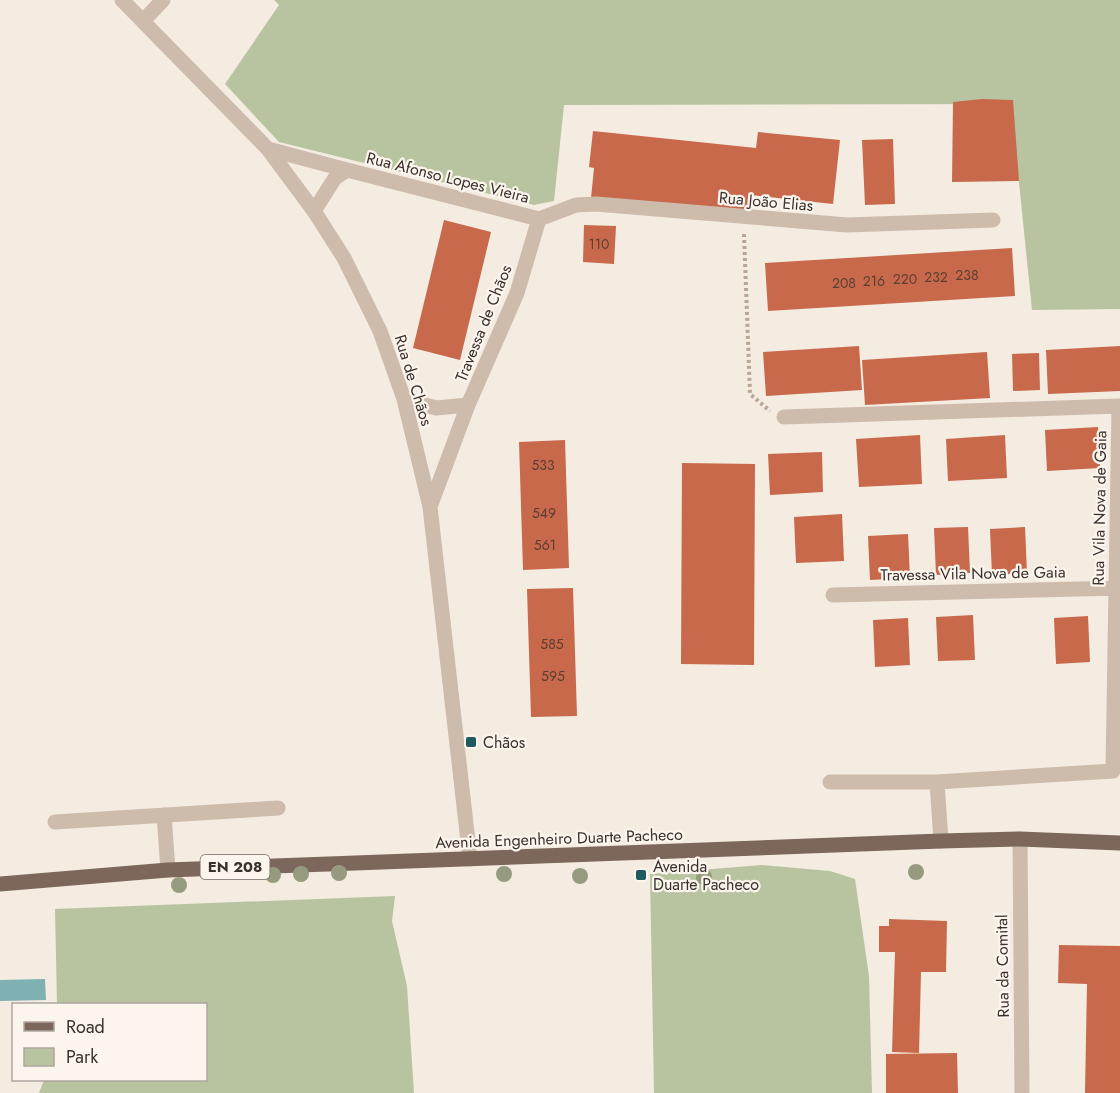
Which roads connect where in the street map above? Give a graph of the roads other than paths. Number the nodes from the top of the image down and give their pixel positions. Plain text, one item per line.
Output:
1 (122, 0) edge
2 (163, 0) edge
3 (143, 21) junction
4 (268, 149) junction
5 (347, 170) junction
6 (314, 211) junction
7 (539, 219) junction
8 (993, 220) dead end
9 (404, 399) junction
10 (468, 405) junction
11 (1120, 406) edge
12 (784, 417) road end
13 (430, 507) junction
14 (1117, 588) edge
15 (833, 595) dead end
16 (1116, 772) edge
17 (830, 782) dead end
18 (937, 782) junction
19 (278, 808) dead end
20 (164, 815) junction
21 (55, 822) dead end
22 (1020, 839) junction
23 (941, 841) junction
24 (1120, 843) edge
25 (470, 859) junction
26 (168, 870) junction
27 (0, 884) edge
28 (1022, 1093) edge

1 - 3 street, Rua de Chãos
2 - 3 street
3 - 4 street, Rua de Chãos
4 - 5 street, Rua Afonso Lopes Vieira
4 - 6 street, Rua de Chãos
5 - 6 street, Rua Afonso Lopes Vieira
5 - 7 street, Rua Afonso Lopes Vieira
6 - 9 street, Rua de Chãos
7 - 8 street, Rua João Elias
7 - 10 street, Travessa de Chãos
9 - 10 street, Travessa de Chãos
9 - 13 street, Rua de Chãos
10 - 13 street, Travessa de Chãos
11 - 12 street, Rua Vila Nova de Gaia
11 - 14 street, Rua Vila Nova de Gaia
13 - 25 street, Rua de Chãos
14 - 15 street, Travessa Vila Nova de Gaia
14 - 16 street, Rua Vila Nova de Gaia
16 - 18 street, Rua Vila Nova de Gaia
17 - 18 street, Rua Vila Nova de Gaia
18 - 23 street
19 - 20 street
20 - 21 street
20 - 26 street
22 - 23 main road, Avenida Engenheiro Duarte Pacheco / EN 208
22 - 24 main road, Avenida Engenheiro Duarte Pacheco / EN 208
22 - 28 street, Rua da Comital
23 - 25 main road, Avenida Engenheiro Duarte Pacheco / EN 208
25 - 26 main road, Avenida Engenheiro Duarte Pacheco / EN 208
26 - 27 main road, Avenida Engenheiro Duarte Pacheco / EN 208

